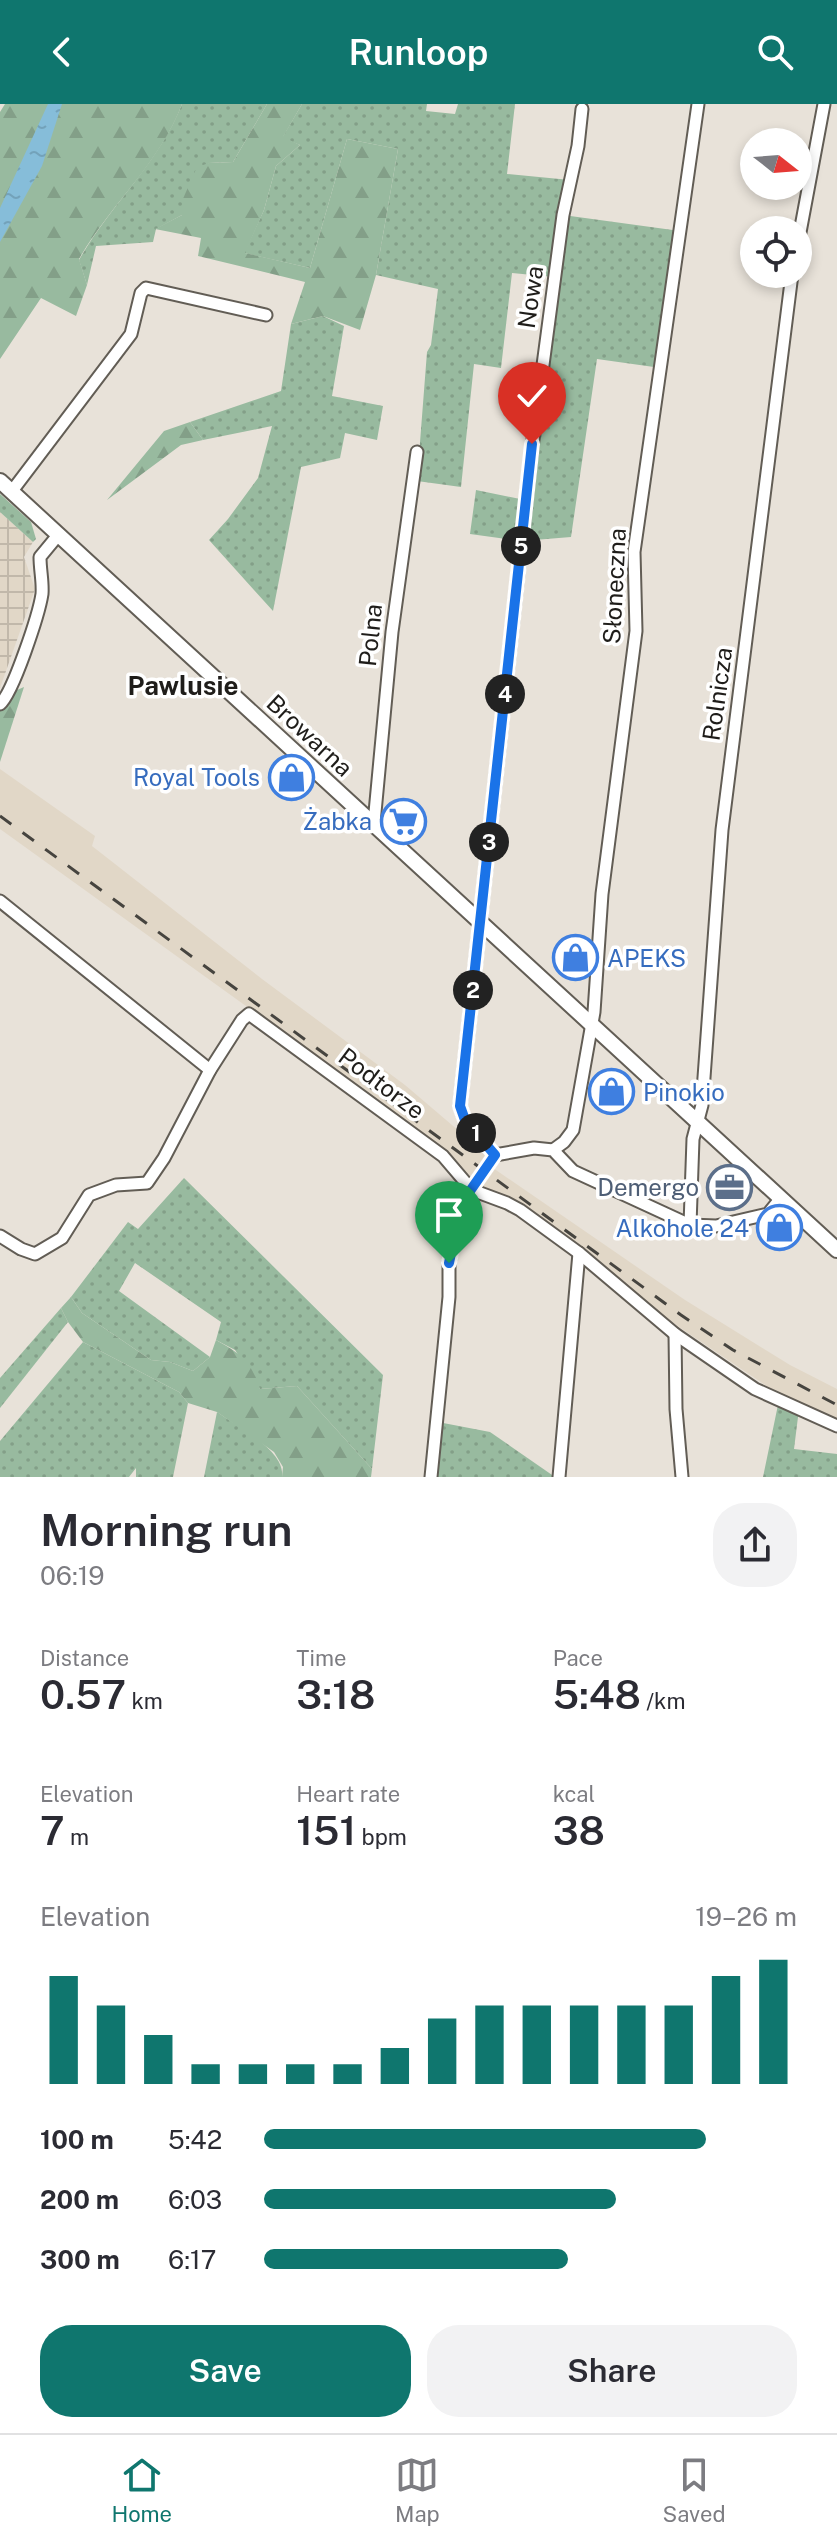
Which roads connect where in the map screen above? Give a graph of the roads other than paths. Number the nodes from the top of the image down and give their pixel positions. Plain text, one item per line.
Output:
1 (698, 104) edge
2 (824, 104) edge
3 (582, 109) dead end
4 (803, 216) edge
5 (790, 288) edge
6 (266, 315) dead end
7 (417, 452) dead end
8 (6, 486) edge
9 (59, 534) junction
10 (0, 704) edge
11 (374, 823) junction
12 (0, 901) edge
13 (481, 922) junction
14 (590, 1022) junction
15 (210, 1070) junction
16 (697, 1121) junction
17 (553, 1150) junction
18 (495, 1155) junction
19 (472, 1190) junction
20 (781, 1198) junction
21 (690, 1225) junction
22 (0, 1236) edge
23 (837, 1250) edge
24 (579, 1253) junction
25 (675, 1334) junction
26 (837, 1426) edge
27 (431, 1477) edge
28 (559, 1477) edge
29 (682, 1477) edge

1 - 14 street, Słoneczna
2 - 4 street
3 - 13 street, Nowa
5 - 16 street, Rolnicza
6 - 8 street
7 - 11 street, Polna
8 - 9 street, Browarna
9 - 10 street
9 - 11 street, Browarna
11 - 13 street, Browarna
12 - 15 street
13 - 14 street, Browarna
13 - 18 street, Nowa
14 - 16 street, Browarna
14 - 17 street, Słoneczna
15 - 19 street, Podtorze
15 - 22 street, Podtorze
16 - 20 street, Browarna
16 - 21 street, Rolnicza
17 - 18 street
17 - 21 street
18 - 19 street
19 - 24 street, Podtorze
19 - 27 street
20 - 21 street
20 - 23 street, Browarna
24 - 25 street, Podtorze
24 - 28 street
25 - 26 street, Podtorze
25 - 29 street

